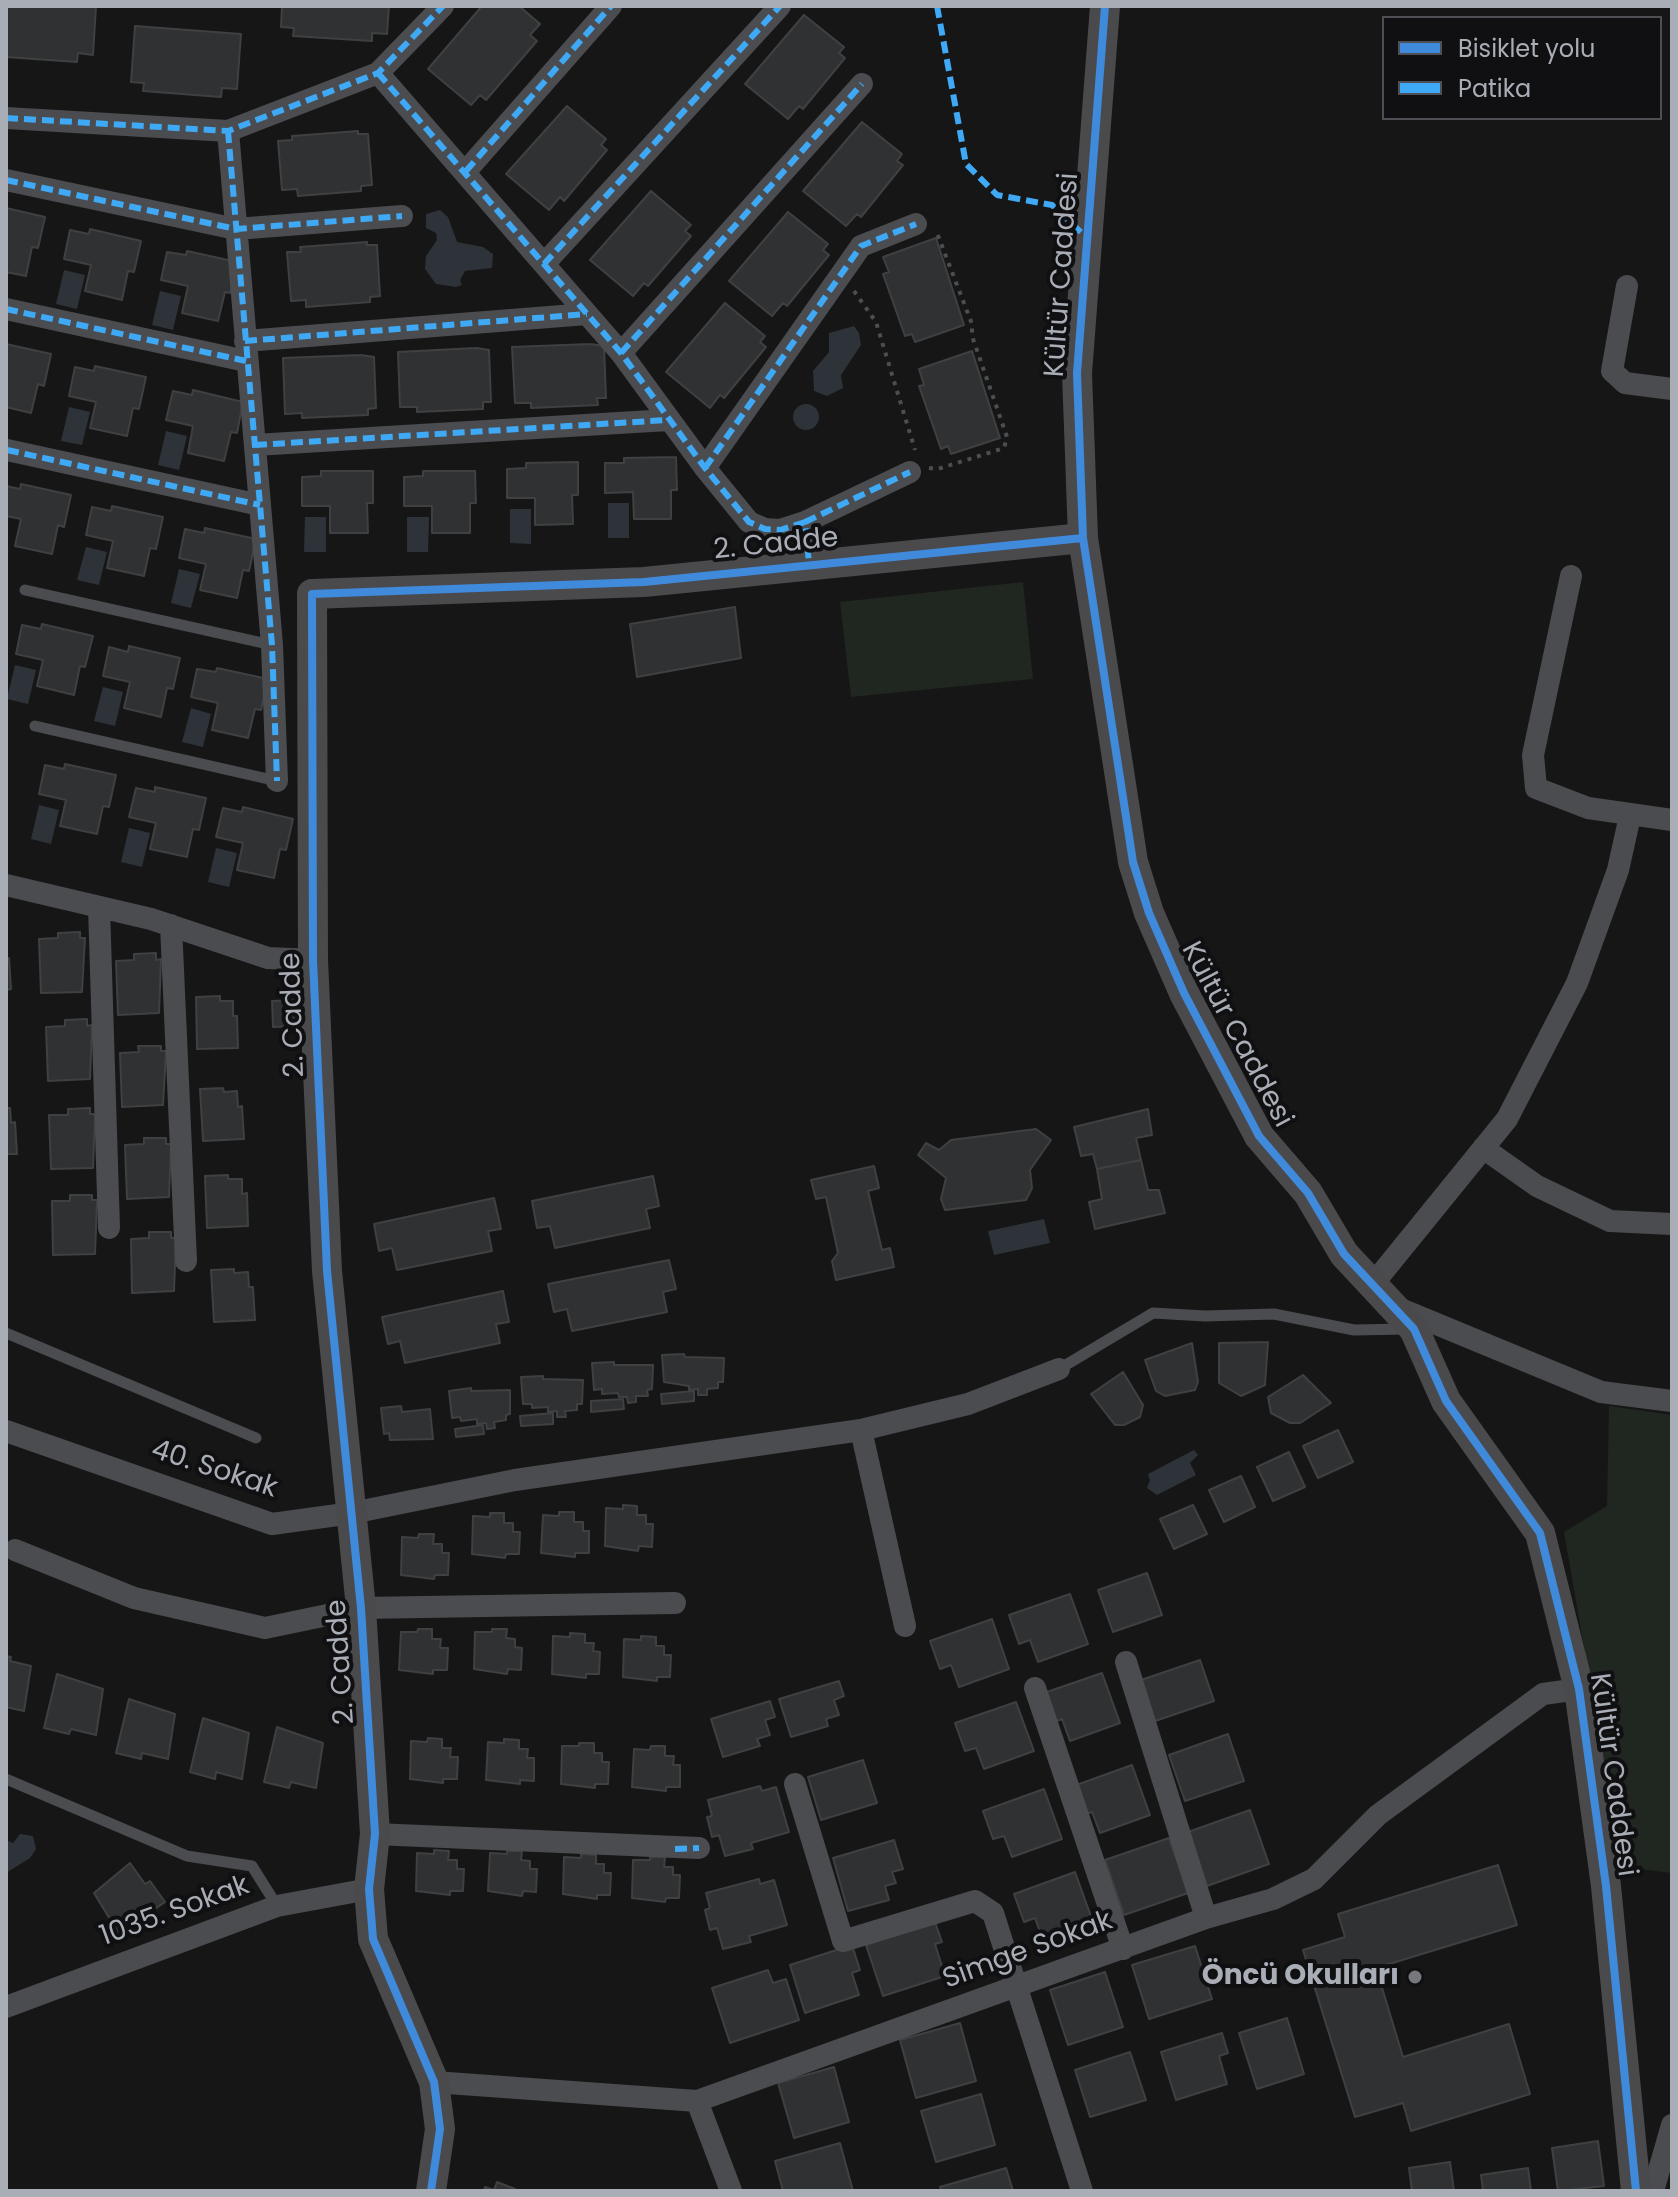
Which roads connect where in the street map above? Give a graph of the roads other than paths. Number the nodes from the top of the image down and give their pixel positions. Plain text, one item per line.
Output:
1 (443, 6) edge
2 (611, 6) edge
3 (780, 6) edge
4 (1105, 6) edge
5 (378, 73) junction
6 (862, 84) dead end
7 (6, 118) edge
8 (228, 131) junction
9 (466, 171) junction
10 (6, 180) edge
11 (402, 216) dead end
12 (916, 224) road end
13 (236, 229) junction
14 (544, 264) junction
15 (1627, 286) dead end
16 (6, 309) edge
17 (587, 314) junction
18 (246, 351) junction
19 (621, 353) junction
20 (1672, 389) edge
21 (668, 420) junction
22 (255, 445) junction
23 (7, 450) edge
24 (917, 464) road end
25 (705, 468) junction
26 (260, 505) junction
27 (805, 522) junction
28 (1083, 538) junction
29 (809, 563) junction
30 (1571, 576) dead end
31 (25, 590) dead end
32 (272, 645) junction
33 (35, 726) dead end
34 (277, 781) joint
35 (1630, 816) junction
36 (1672, 820) edge
37 (6, 885) edge
38 (99, 907) junction
39 (171, 925) junction
40 (313, 960) junction
41 (1483, 1148) junction
42 (1672, 1224) edge
43 (109, 1228) dead end
44 (186, 1261) dead end
45 (1382, 1294) junction
46 (1414, 1329) junction
47 (6, 1333) edge
48 (1059, 1369) joint
49 (1672, 1401) edge
50 (861, 1430) junction
51 (6, 1431) edge
52 (256, 1438) dead end
53 (352, 1513) junction
54 (15, 1550) dead end
55 (675, 1603) dead end
56 (361, 1608) junction
57 (905, 1626) dead end
58 (1126, 1662) dead end
59 (1035, 1688) dead end
60 (1579, 1689) junction
61 (6, 1779) edge
62 (795, 1784) dead end
63 (375, 1834) junction
64 (699, 1848) dead end
65 (369, 1889) junction
66 (277, 1906) junction
67 (1206, 1918) junction
68 (1123, 1949) junction
69 (1016, 1987) junction
70 (6, 2007) edge
71 (434, 2082) junction
72 (697, 2101) junction
73 (1672, 2125) edge
74 (431, 2191) edge
75 (731, 2191) edge
76 (1082, 2191) edge
77 (1636, 2191) edge
78 (1653, 2191) edge

1 - 5 street
2 - 9 street
3 - 14 street
4 - 28 street, Kültür Caddesi
5 - 8 street
5 - 9 street
6 - 19 street
7 - 8 street
8 - 13 street
9 - 14 street
10 - 13 street
11 - 13 street
12 - 25 street
13 - 18 street
14 - 17 street
15 - 20 street
16 - 18 street
17 - 18 street
17 - 19 street
18 - 22 street
19 - 21 street
21 - 22 street
21 - 25 street
22 - 26 street
23 - 26 street
24 - 27 street
25 - 27 street
26 - 32 street
27 - 29 street
28 - 29 street, 2. Cadde
28 - 45 street, Kültür Caddesi
29 - 40 street, 2. Cadde
30 - 35 street
31 - 32 lane
32 - 34 street
33 - 34 lane
35 - 36 street
35 - 41 street
37 - 38 street
38 - 39 street
38 - 43 street
39 - 40 street
39 - 44 street
40 - 53 street, 2. Cadde
41 - 42 street
41 - 45 street
45 - 46 street, Kültür Caddesi
45 - 49 street
46 - 48 lane
46 - 60 street, Kültür Caddesi
47 - 52 lane
48 - 50 street, 40. Sokak
50 - 53 street, 40. Sokak
50 - 57 street
51 - 53 street, 40. Sokak
53 - 56 street, 2. Cadde
54 - 56 street
55 - 56 street
56 - 63 street, 2. Cadde
58 - 67 street
59 - 68 street
60 - 67 street, Simge Sokak
60 - 77 street, Kültür Caddesi
61 - 66 lane
62 - 69 street
63 - 64 street
63 - 65 street, 2. Cadde
65 - 66 street, 1035. Sokak
65 - 71 street, 2. Cadde
66 - 70 street, 1035. Sokak
67 - 68 street, Simge Sokak
68 - 69 street, Simge Sokak
69 - 72 street, Simge Sokak
69 - 76 street
71 - 72 street, Simge Sokak
71 - 74 street, 2. Cadde
72 - 75 street
73 - 78 street

